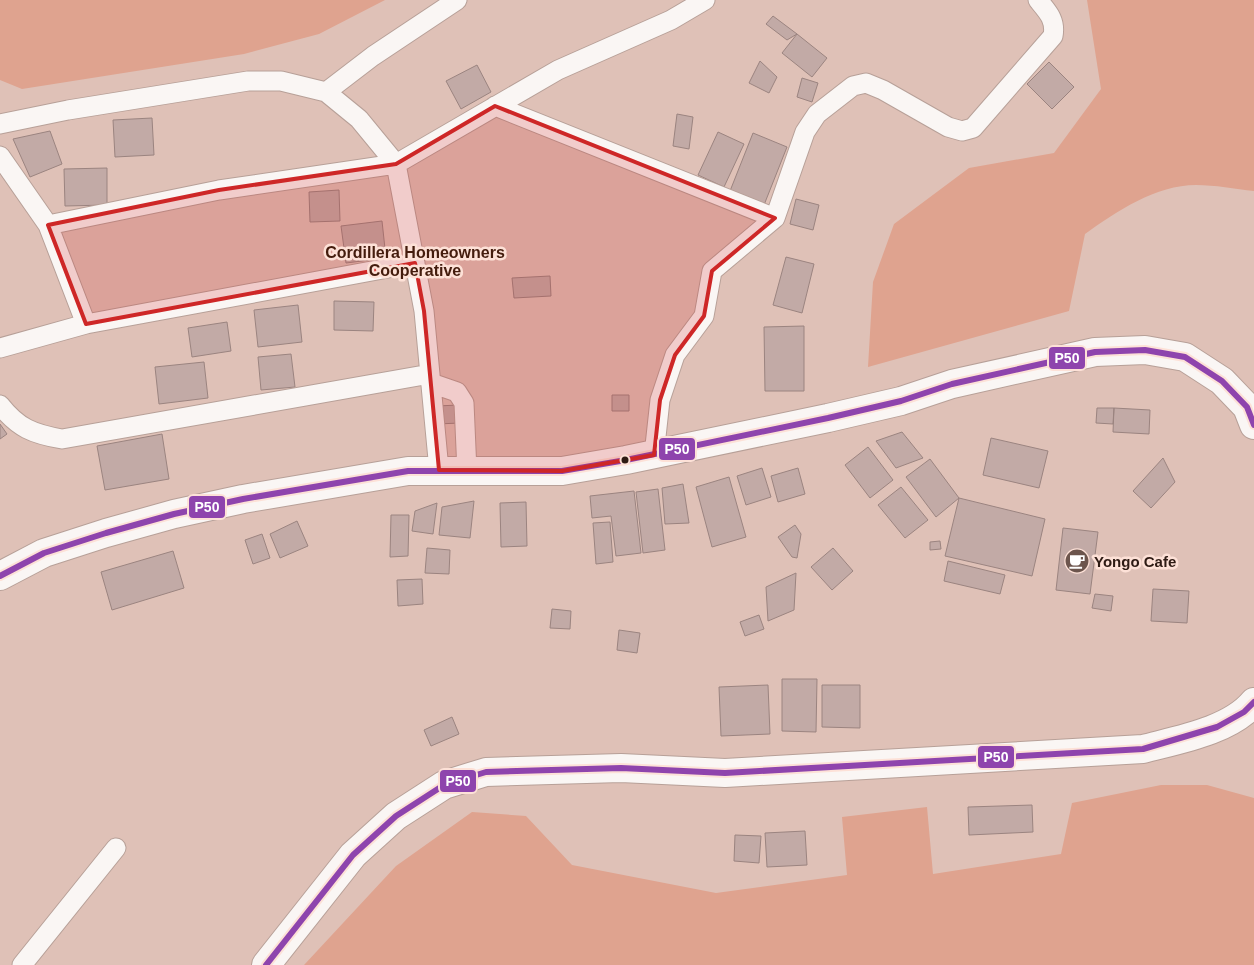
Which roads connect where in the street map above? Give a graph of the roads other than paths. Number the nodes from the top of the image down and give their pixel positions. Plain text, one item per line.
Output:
1 (457, 0) edge
2 (705, 0) edge
3 (1038, 0) edge
4 (326, 92) junction
5 (495, 106) junction
6 (0, 124) edge
7 (0, 156) edge
8 (396, 164) junction
9 (775, 218) junction
10 (48, 225) junction
11 (415, 263) junction
12 (86, 324) junction
13 (0, 348) edge
14 (430, 379) junction
15 (0, 405) edge
16 (1254, 425) edge
17 (654, 455) junction
18 (439, 470) junction
19 (466, 472) junction
20 (0, 576) edge
21 (1254, 702) edge
22 (116, 848) dead end
23 (22, 965) edge
24 (266, 965) edge

1 - 4 street
2 - 5 street
3 - 9 street
4 - 6 street
4 - 8 street
5 - 8 street
5 - 9 street
7 - 10 street
8 - 10 street
8 - 11 street
9 - 17 street
10 - 12 street
11 - 12 street
11 - 14 street
12 - 13 street
14 - 15 street
14 - 18 street
14 - 19 street
16 - 17 main road
17 - 19 main road
18 - 19 main road
18 - 20 main road
21 - 24 main road
22 - 23 street

